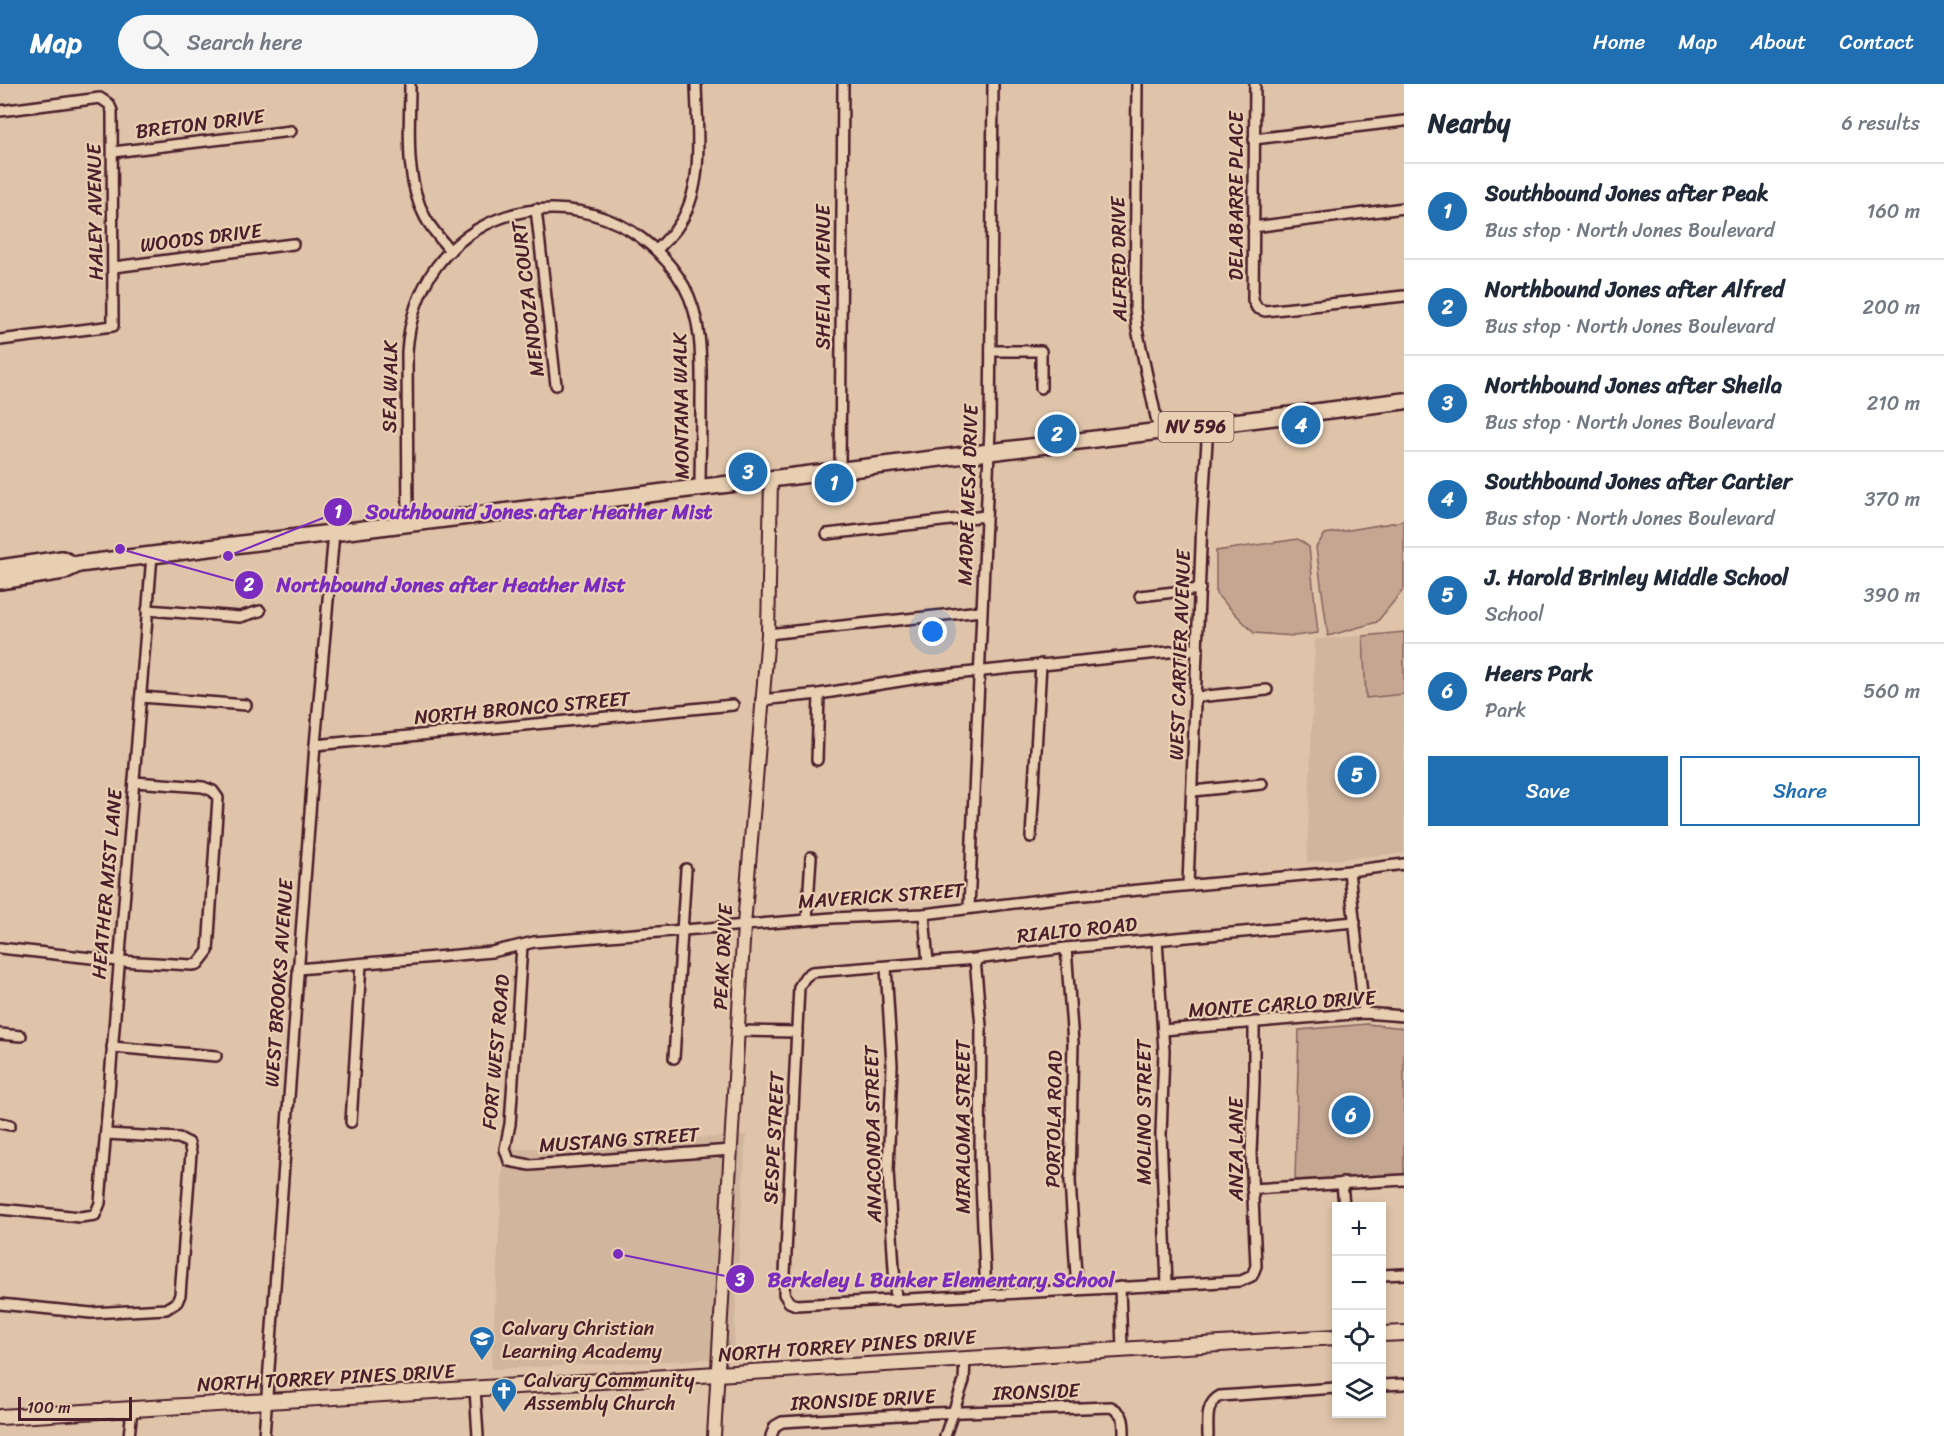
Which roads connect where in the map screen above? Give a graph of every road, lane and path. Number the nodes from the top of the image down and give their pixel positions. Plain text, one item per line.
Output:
1 (410, 84) edge
2 (696, 84) edge
3 (843, 84) edge
4 (993, 84) edge
5 (1137, 84) edge
6 (1255, 84) edge
7 (0, 111) edge
8 (1404, 121) edge
9 (291, 131) dead end
10 (1254, 139) junction
11 (112, 152) junction
12 (1404, 208) edge
13 (536, 209) junction
14 (1253, 227) junction
15 (293, 244) dead end
16 (657, 250) junction
17 (450, 251) junction
18 (114, 267) junction
19 (1404, 296) edge
20 (0, 340) edge
21 (991, 351) junction
22 (556, 385) dead end
23 (1041, 388) dead end
24 (1404, 401) edge
25 (1208, 425) junction
26 (1159, 431) junction
27 (988, 452) junction
28 (840, 471) junction
29 (771, 480) junction
30 (700, 489) junction
31 (986, 516) junction
32 (408, 524) junction
33 (334, 533) junction
34 (827, 534) dead end
35 (152, 555) junction
36 (74, 565) junction
37 (0, 568) edge
38 (0, 581) edge
39 (1200, 589) junction
40 (1140, 596) dead end
41 (147, 610) junction
42 (981, 611) junction
43 (260, 612) dead end
44 (768, 634) junction
45 (1198, 649) junction
46 (1041, 664) junction
47 (979, 672) junction
48 (1267, 690) dead end
49 (819, 694) junction
50 (141, 697) junction
51 (1197, 697) junction
52 (761, 700) junction
53 (246, 705) dead end
54 (733, 705) dead end
55 (315, 745) junction
56 (817, 760) dead end
57 (134, 782) junction
58 (1262, 783) dead end
59 (1193, 791) junction
60 (1031, 837) dead end
61 (811, 857) dead end
62 (1404, 864) edge
63 (686, 869) dead end
64 (1349, 872) junction
65 (1188, 885) junction
66 (969, 908) junction
67 (924, 914) junction
68 (807, 920) junction
69 (1355, 922) junction
70 (744, 925) junction
71 (682, 929) junction
72 (1157, 940) junction
73 (522, 946) junction
74 (0, 948) edge
75 (1066, 948) junction
76 (975, 959) junction
77 (119, 961) junction
78 (928, 963) junction
79 (361, 964) junction
80 (886, 967) junction
81 (298, 969) junction
82 (805, 976) joint
83 (1364, 1013) junction
84 (1404, 1016) edge
85 (1254, 1022) junction
86 (1162, 1030) junction
87 (738, 1031) junction
88 (797, 1032) junction
89 (0, 1034) edge
90 (21, 1036) dead end
91 (112, 1047) junction
92 (216, 1056) dead end
93 (674, 1058) dead end
94 (351, 1122) dead end
95 (0, 1123) edge
96 (10, 1125) dead end
97 (106, 1134) junction
98 (731, 1150) junction
99 (509, 1161) joint
100 (1404, 1180) edge
101 (1342, 1184) junction
102 (1252, 1189) junction
103 (1344, 1202) edge
104 (0, 1209) edge
105 (1404, 1274) edge
106 (1386, 1275) edge
107 (1167, 1285) junction
108 (1120, 1287) junction
109 (1077, 1290) junction
110 (986, 1295) junction
111 (896, 1300) junction
112 (0, 1305) edge
113 (1404, 1333) edge
114 (1386, 1334) edge
115 (1332, 1337) edge
116 (1122, 1349) junction
117 (965, 1358) junction
118 (718, 1374) junction
119 (1404, 1384) edge
120 (1386, 1385) edge
121 (1332, 1388) edge
122 (475, 1389) junction
123 (266, 1401) junction
124 (132, 1410) junction
125 (954, 1413) junction
126 (0, 1417) edge
127 (129, 1436) edge
128 (264, 1436) edge
129 (478, 1436) edge
130 (714, 1436) edge
131 (771, 1436) edge
132 (945, 1436) edge
133 (1124, 1436) edge
134 (1208, 1436) edge

1 - 17 street
2 - 16 street
3 - 28 street, SHEILA AVENUE
4 - 21 street, MADRE MESA DRIVE
5 - 26 street, ALFRED DRIVE
6 - 10 street, DELABARRE PLACE
7 - 11 street, HALEY AVENUE
8 - 10 street
9 - 11 street, BRETON DRIVE
10 - 14 street, DELABARRE PLACE
11 - 18 street, HALEY AVENUE
12 - 14 street
13 - 16 street, MONTANA WALK
13 - 17 street, SEA WALK
13 - 22 street, MENDOZA COURT
14 - 19 street, DELABARRE PLACE
15 - 18 street, WOODS DRIVE
16 - 30 street, MONTANA WALK
17 - 32 street, SEA WALK
18 - 20 street, HALEY AVENUE
21 - 23 street
21 - 27 street, MADRE MESA DRIVE
24 - 25 main road, NV 596
25 - 26 main road, NV 596
25 - 39 street, WEST CARTIER AVENUE
26 - 27 main road, NV 596
27 - 28 main road, NV 596
27 - 31 street, MADRE MESA DRIVE
28 - 29 main road, NV 596
29 - 30 main road, NV 596
29 - 44 street, PEAK DRIVE
30 - 32 main road, NV 596
31 - 34 street
31 - 42 street, MADRE MESA DRIVE
32 - 33 main road, NV 596
33 - 35 main road, NV 596
33 - 55 street, WEST BROOKS AVENUE
35 - 36 main road, NV 596
35 - 41 street, HEATHER MIST LANE
36 - 37 main road, NV 596
36 - 38 main road, NV 596
39 - 40 street
39 - 45 street, WEST CARTIER AVENUE
41 - 43 street
41 - 50 street, HEATHER MIST LANE
42 - 44 street
42 - 47 street, MADRE MESA DRIVE
44 - 52 street, PEAK DRIVE
45 - 46 street
45 - 51 street, WEST CARTIER AVENUE
46 - 47 street
46 - 60 street
47 - 49 street
47 - 66 street, MADRE MESA DRIVE
48 - 51 street
49 - 52 street
49 - 56 street
50 - 53 street
50 - 57 street, HEATHER MIST LANE
51 - 59 street, WEST CARTIER AVENUE
52 - 70 street, PEAK DRIVE
54 - 55 street, NORTH BRONCO STREET
55 - 81 street, WEST BROOKS AVENUE
57 - 77 street, HEATHER MIST LANE
57 - 77 street
58 - 59 street
59 - 65 street, WEST CARTIER AVENUE
61 - 68 street
62 - 64 street, MAVERICK STREET
63 - 71 street
64 - 65 street, MAVERICK STREET
64 - 69 street
65 - 66 street, MAVERICK STREET
66 - 67 street, MAVERICK STREET
67 - 68 street, MAVERICK STREET
67 - 78 street
68 - 70 street, MAVERICK STREET
69 - 72 street, RIALTO ROAD
69 - 83 street
70 - 71 street, MAVERICK STREET
70 - 87 street, PEAK DRIVE
71 - 73 street, MAVERICK STREET
71 - 93 street
72 - 75 street, RIALTO ROAD
72 - 86 street, MOLINO STREET
73 - 79 street, MAVERICK STREET
73 - 99 street, FORT WEST ROAD
74 - 77 street
75 - 76 street, RIALTO ROAD
75 - 109 street, PORTOLA ROAD
76 - 78 street, RIALTO ROAD
76 - 110 street, MIRALOMA STREET
77 - 91 street, HEATHER MIST LANE
78 - 80 street, RIALTO ROAD
79 - 81 street, MAVERICK STREET
79 - 94 street
80 - 82 street, RIALTO ROAD
80 - 111 street, ANACONDA STREET
81 - 123 street, WEST BROOKS AVENUE
82 - 88 street, SESPE STREET
83 - 84 street, MONTE CARLO DRIVE
83 - 85 street, MONTE CARLO DRIVE
85 - 86 street, MONTE CARLO DRIVE
85 - 102 street, ANZA LANE
86 - 107 street, MOLINO STREET
87 - 88 street
87 - 98 street, PEAK DRIVE
88 - 111 street, SESPE STREET
89 - 90 street
91 - 92 street
91 - 97 street, HEATHER MIST LANE
95 - 96 street
97 - 104 street, HEATHER MIST LANE
97 - 112 street
98 - 99 street, MUSTANG STREET
98 - 118 street, PEAK DRIVE
100 - 101 street
101 - 102 street
101 - 103 street
102 - 107 street, ANZA LANE
105 - 106 street
107 - 108 street
108 - 109 street
108 - 116 street
109 - 110 street
110 - 111 street
113 - 114 main road
115 - 116 main road, NORTH TORREY PINES DRIVE
116 - 117 main road, NORTH TORREY PINES DRIVE
117 - 118 main road, NORTH TORREY PINES DRIVE
117 - 125 street
118 - 122 main road, NORTH TORREY PINES DRIVE
118 - 130 street, PEAK DRIVE
119 - 120 street
121 - 134 street
122 - 123 main road, NORTH TORREY PINES DRIVE
122 - 129 street
123 - 124 main road, NORTH TORREY PINES DRIVE
123 - 128 street, WEST BROOKS AVENUE
124 - 126 main road, NORTH TORREY PINES DRIVE
124 - 127 street
125 - 131 street, IRONSIDE DRIVE
125 - 132 street
125 - 133 street, IRONSIDE

